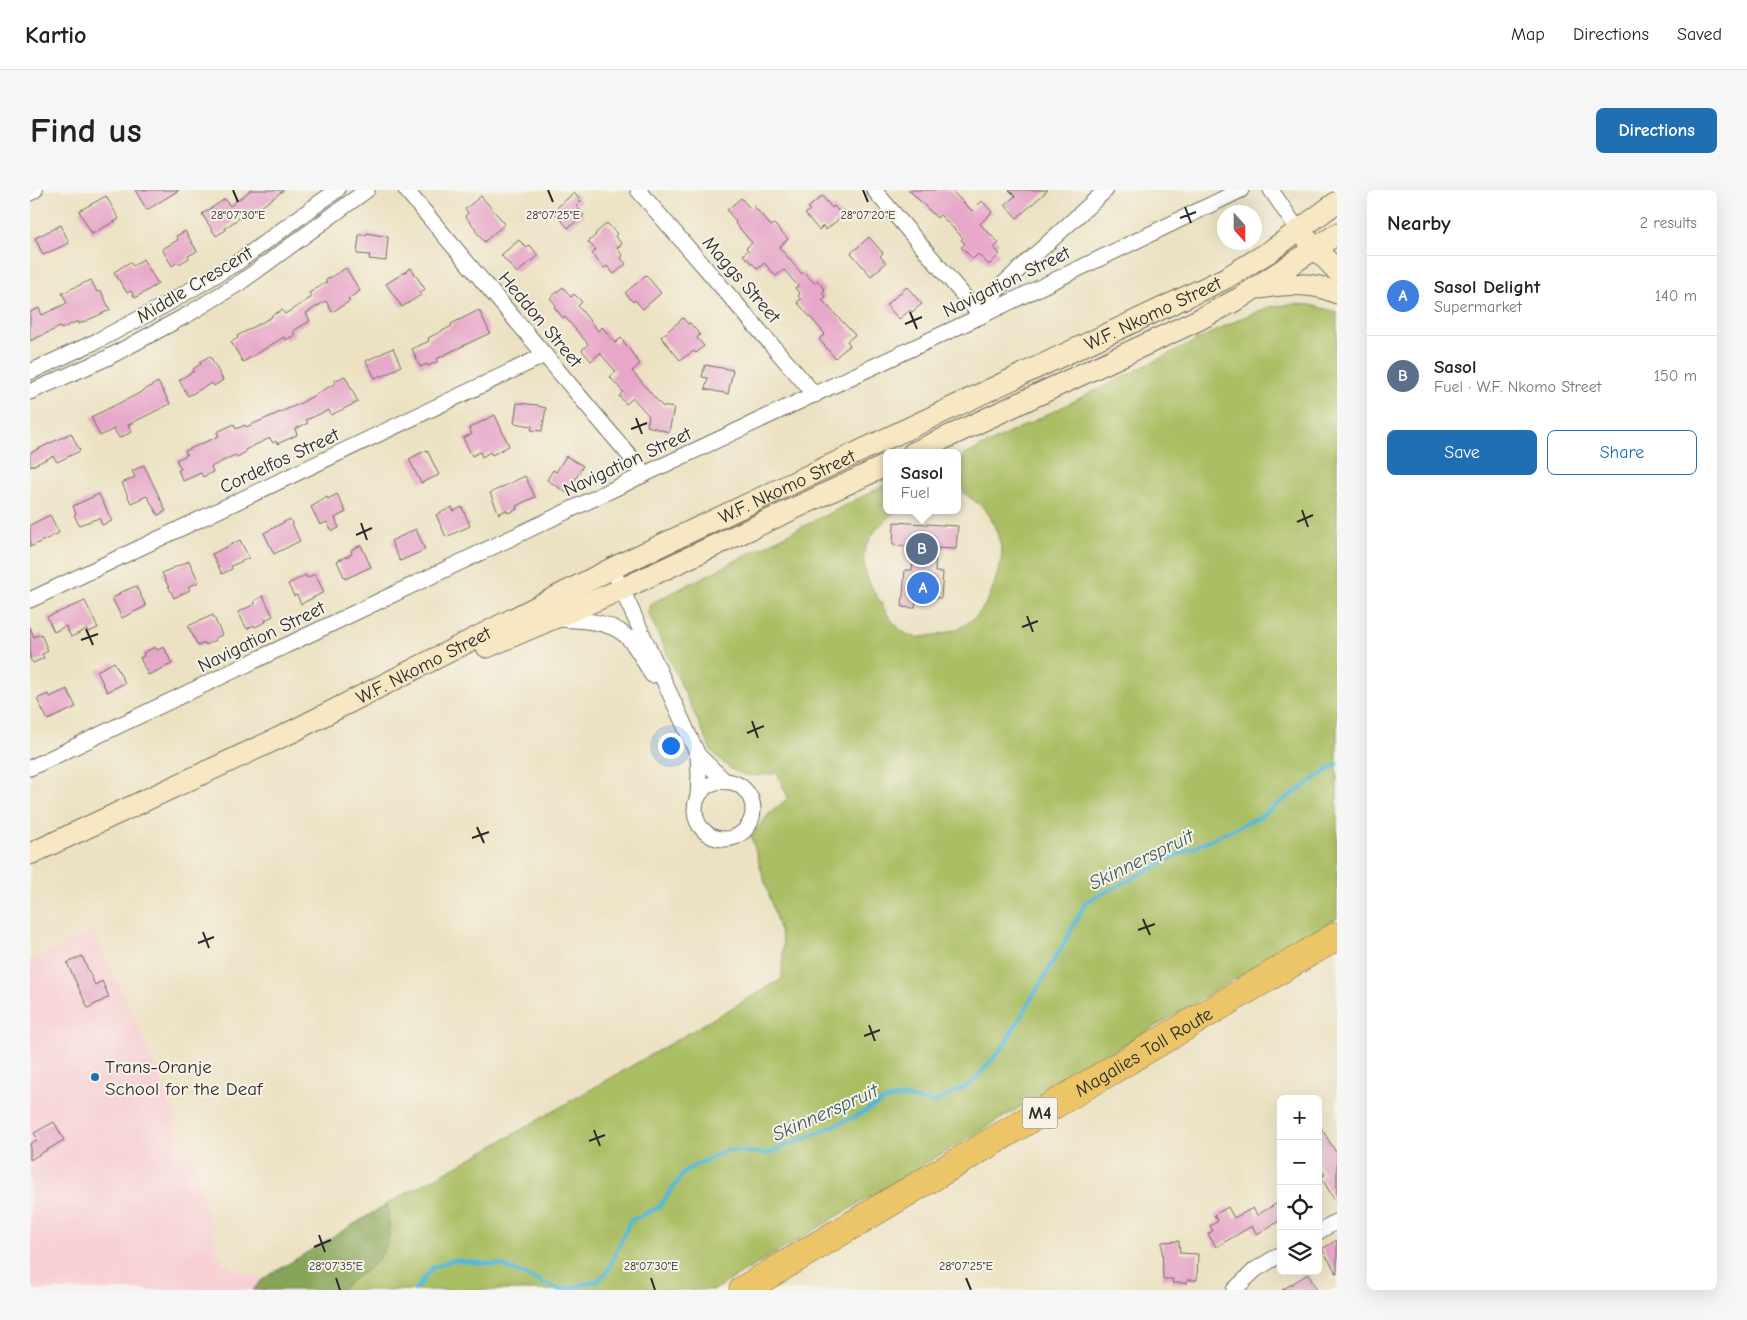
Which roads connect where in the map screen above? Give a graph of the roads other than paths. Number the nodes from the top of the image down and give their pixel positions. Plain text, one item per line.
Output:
1 (35, 190) edge
2 (337, 190) edge
3 (367, 190) edge
4 (406, 190) edge
5 (638, 190) edge
6 (875, 190) edge
7 (1106, 190) edge
8 (1240, 190) edge
9 (1271, 190) edge
10 (30, 192) edge
11 (1337, 202) edge
12 (1298, 230) junction
13 (1337, 234) edge
14 (1316, 249) junction
15 (1337, 271) edge
16 (1253, 290) junction
17 (1337, 292) edge
18 (981, 316) junction
19 (545, 355) junction
20 (30, 372) edge
21 (30, 392) edge
22 (815, 395) junction
23 (922, 449) edge
24 (883, 467) edge
25 (645, 474) junction
26 (613, 568) junction
27 (622, 589) junction
28 (30, 600) edge
29 (553, 619) junction
30 (686, 729) junction
31 (284, 735) junction
32 (698, 755) junction
33 (30, 768) edge
34 (726, 782) junction
35 (698, 796) junction
36 (30, 854) edge
37 (1337, 936) edge
38 (1337, 955) edge
39 (1337, 1221) edge
40 (1321, 1230) edge
41 (1277, 1256) edge
42 (743, 1290) edge
43 (775, 1290) edge
44 (1234, 1290) edge

1 - 10 street
2 - 20 street, Middle Crescent
3 - 21 street, Middle Crescent
4 - 19 street, Heddon Street
5 - 22 street, Maggs Street
6 - 18 street
7 - 18 street
8 - 18 street, Navigation Street
9 - 12 street
11 - 12 main road, W.F. Nkomo Street
12 - 14 main road
12 - 26 main road, W.F. Nkomo Street
13 - 14 main road, W.F. Nkomo Street
14 - 15 main road
14 - 16 main road, W.F. Nkomo Street
16 - 17 main road
16 - 23 main road, W.F. Nkomo Street
18 - 22 street, Navigation Street
19 - 25 street, Heddon Street
19 - 28 street, Cordelfos Street
22 - 25 street, Navigation Street
24 - 27 main road, W.F. Nkomo Street
25 - 33 street, Navigation Street
26 - 27 street
26 - 31 main road, W.F. Nkomo Street
27 - 29 main road, W.F. Nkomo Street
27 - 30 street
29 - 30 street
29 - 31 main road, W.F. Nkomo Street
30 - 32 street
31 - 36 main road, W.F. Nkomo Street
32 - 34 street
32 - 35 street
34 - 35 street
34 - 35 street
37 - 42 highway, Magalies Toll Route / M4
38 - 43 highway, Magalies Toll Route / M4
39 - 40 street
41 - 44 street

